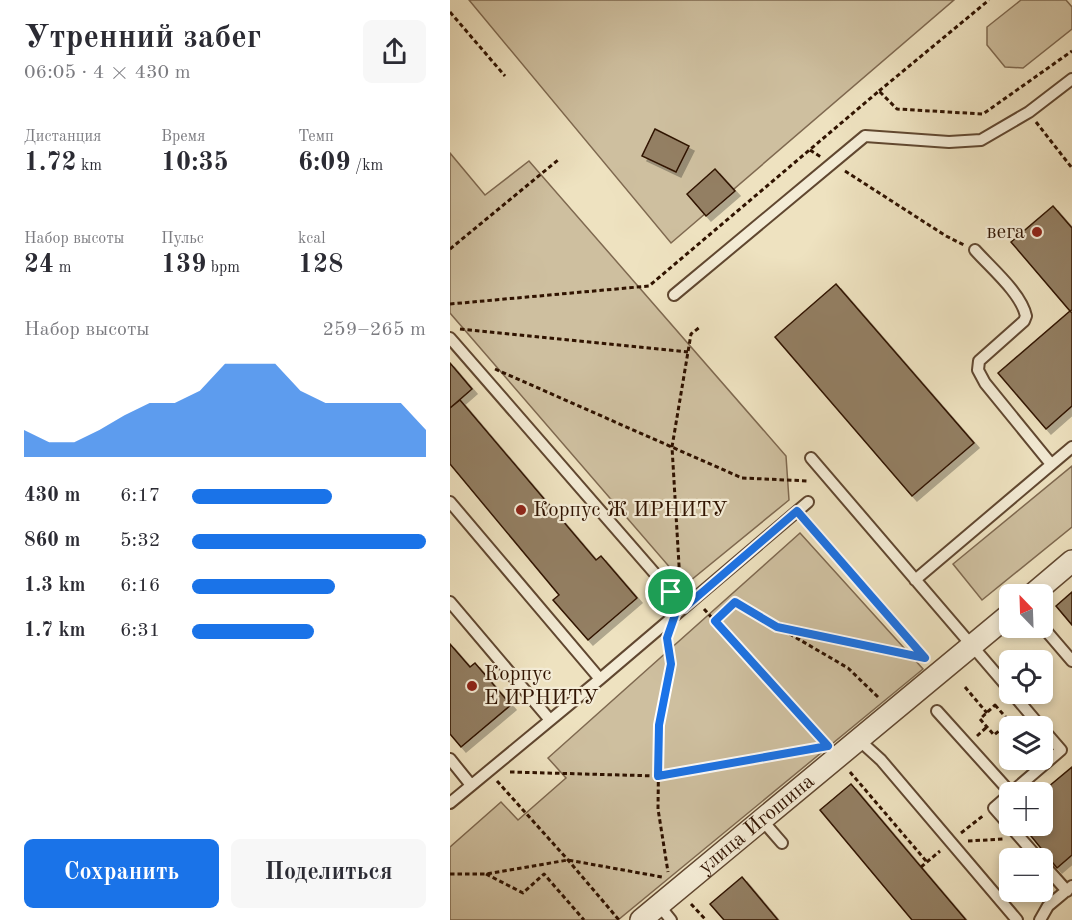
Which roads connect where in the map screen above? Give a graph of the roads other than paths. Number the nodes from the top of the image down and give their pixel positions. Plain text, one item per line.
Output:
1 (1072, 79) edge
2 (975, 250) road end
3 (674, 295) dead end
4 (450, 338) edge
5 (1072, 447) edge
6 (811, 458) dead end
7 (1051, 464) junction
8 (450, 502) edge
9 (808, 502) dead end
10 (1072, 561) edge
11 (915, 580) junction
12 (1045, 584) edge
13 (450, 602) edge
14 (684, 608) junction
15 (999, 623) edge
16 (1052, 638) edge
17 (972, 646) junction
18 (1072, 661) edge
19 (999, 677) edge
20 (600, 679) junction
21 (1022, 704) edge
22 (937, 711) dead end
23 (1032, 716) edge
24 (550, 720) junction
25 (859, 740) junction
26 (1053, 741) edge
27 (1053, 757) edge
28 (450, 759) edge
29 (1037, 770) edge
30 (1000, 782) edge
31 (1023, 782) edge
32 (471, 785) junction
33 (450, 803) edge
34 (762, 820) junction
35 (1019, 836) edge
36 (782, 843) dead end
37 (1030, 848) edge
38 (1053, 874) edge
39 (1069, 889) edge
40 (665, 913) edge
41 (641, 920) edge
42 (1017, 920) edge
43 (1040, 920) edge

1 - 3 lane
2 - 7 lane
4 - 14 lane
5 - 7 lane
6 - 11 lane
7 - 11 lane
8 - 20 lane
9 - 14 lane
10 - 12 street
11 - 17 lane
13 - 24 lane
14 - 20 lane
15 - 17 street, улица Игошина
16 - 18 lane
17 - 19 lane
17 - 25 street, улица Игошина
20 - 24 lane
21 - 23 lane
22 - 30 lane
24 - 32 lane
25 - 34 street, улица Игошина
25 - 42 lane
26 - 27 lane
28 - 32 lane
29 - 31 lane
32 - 33 lane
34 - 36 lane
34 - 40 street, улица Игошина
35 - 37 lane
38 - 39 lane
39 - 43 lane
40 - 41 street, улица Игошина

